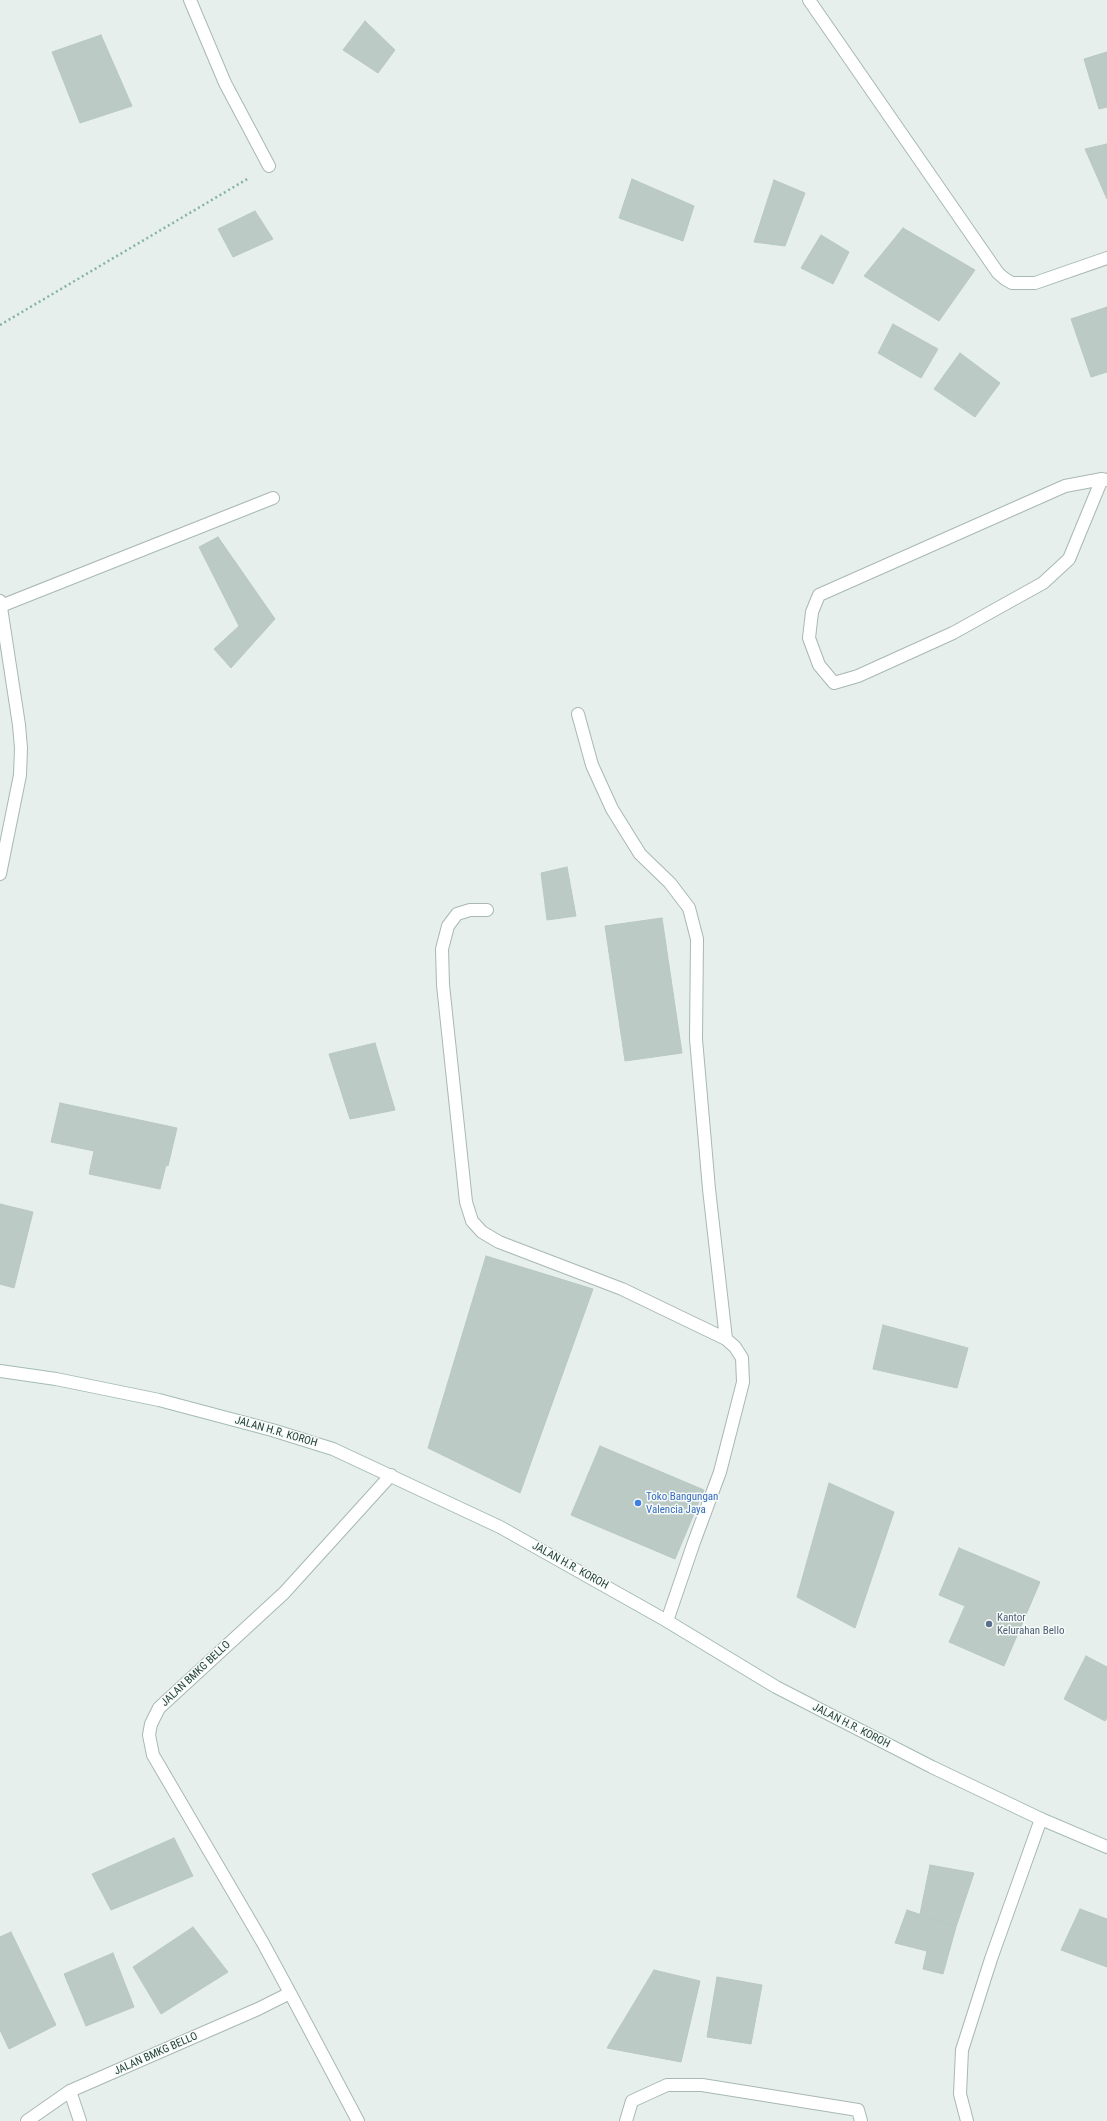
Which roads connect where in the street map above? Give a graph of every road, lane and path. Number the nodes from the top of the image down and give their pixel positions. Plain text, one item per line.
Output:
1 (190, 0) edge
2 (809, 0) edge
3 (269, 166) joint
4 (1107, 258) edge
5 (0, 325) edge
6 (1105, 479) edge
7 (273, 498) dead end
8 (0, 603) edge
9 (578, 714) dead end
10 (0, 874) edge
11 (486, 910) dead end
12 (726, 1339) junction
13 (0, 1372) edge
14 (391, 1475) junction
15 (667, 1621) junction
16 (1041, 1819) junction
17 (1107, 1847) edge
18 (290, 1993) junction
19 (70, 2091) junction
20 (27, 2121) edge
21 (80, 2121) edge
22 (358, 2121) edge
23 (626, 2121) edge
24 (861, 2121) edge
25 (968, 2121) edge

1 - 3 street
2 - 4 street
3 - 5 path
6 - 6 street
7 - 8 street
8 - 10 street
9 - 12 street
11 - 12 street
12 - 15 street
13 - 14 street, JALAN H.R. KOROH
14 - 15 street, JALAN H.R. KOROH
14 - 18 street, JALAN BMKG BELLO
15 - 16 street, JALAN H.R. KOROH
16 - 17 street, JALAN H.R. KOROH
16 - 25 street
18 - 19 street, JALAN BMKG BELLO
18 - 22 street, JALAN BMKG BELLO
19 - 20 street, JALAN BMKG BELLO
19 - 21 street
23 - 24 street

